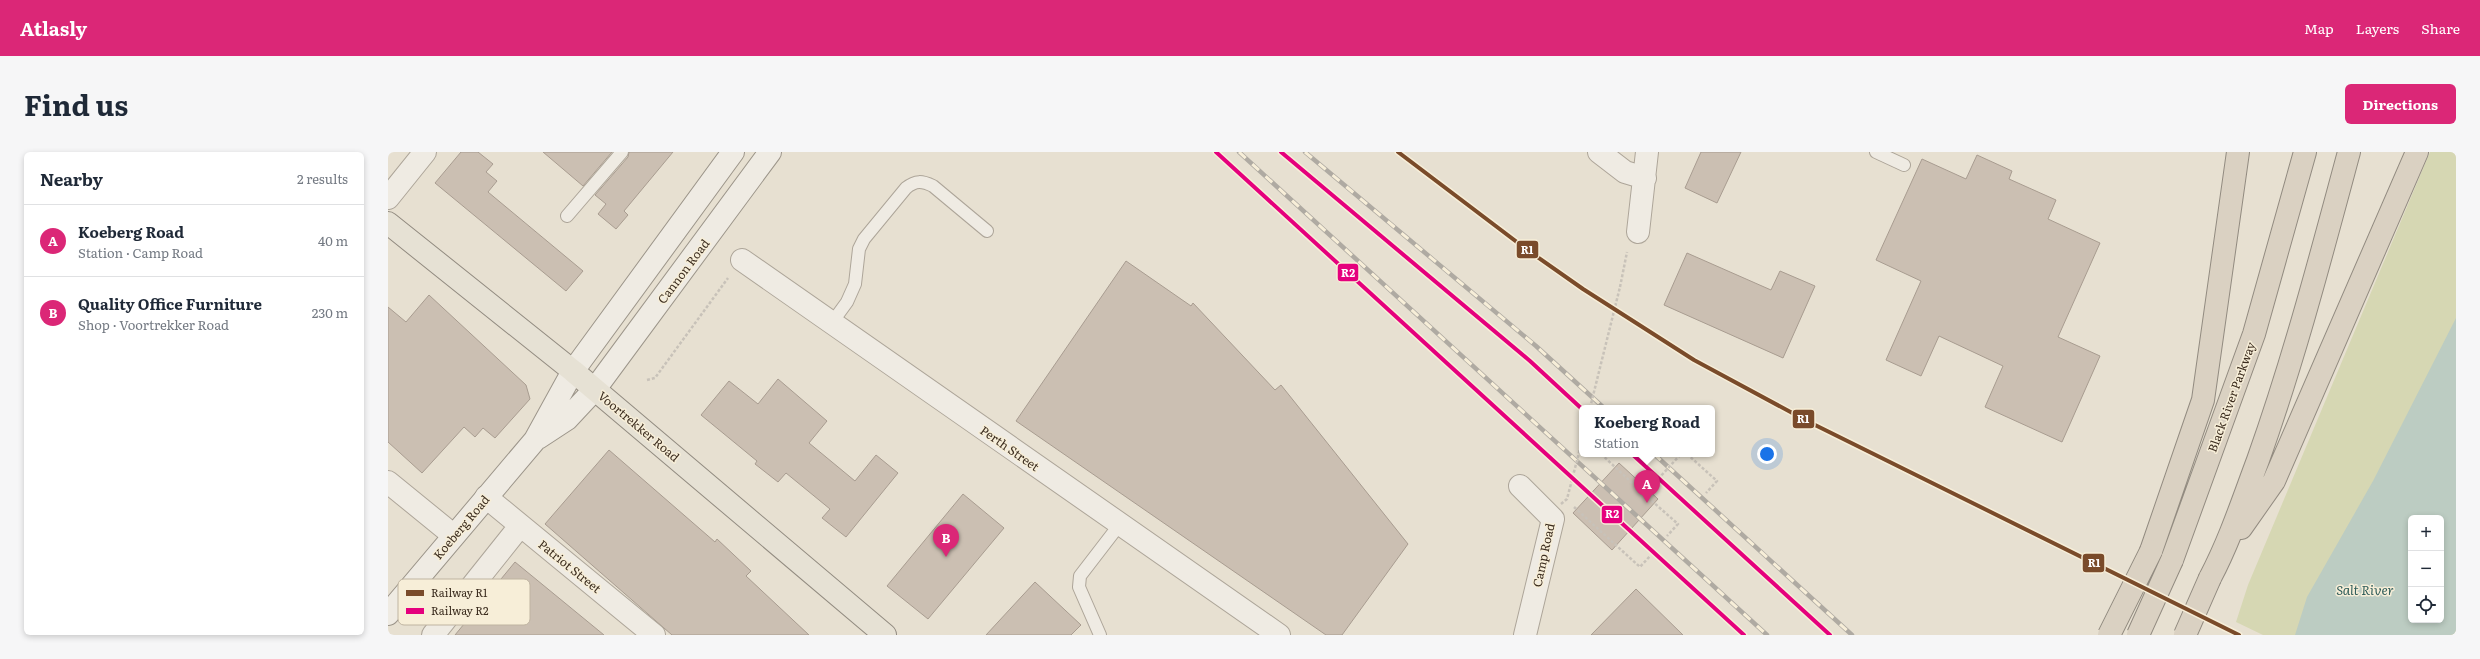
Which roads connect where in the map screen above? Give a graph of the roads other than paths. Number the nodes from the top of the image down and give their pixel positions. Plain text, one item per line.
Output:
1 (425, 152) edge
2 (622, 152) edge
3 (733, 152) edge
4 (770, 152) edge
5 (1599, 152) edge
6 (1647, 152) edge
7 (1876, 152) edge
8 (2238, 152) edge
9 (2305, 152) edge
10 (2349, 152) edge
11 (2417, 152) edge
12 (1904, 165) dead end
13 (1645, 178) junction
14 (388, 198) edge
15 (568, 216) dead end
16 (388, 223) edge
17 (986, 231) dead end
18 (1633, 241) road end
19 (736, 267) road end
20 (831, 324) junction
21 (573, 371) junction
22 (595, 390) junction
23 (535, 440) junction
24 (388, 482) edge
25 (1520, 486) dead end
26 (486, 497) junction
27 (1120, 524) junction
28 (520, 526) junction
29 (453, 536) junction
30 (2225, 550) junction
31 (417, 579) edge
32 (478, 579) edge
33 (398, 602) edge
34 (388, 614) edge
35 (441, 625) edge
36 (433, 635) edge
37 (654, 635) edge
38 (885, 635) edge
39 (1100, 635) edge
40 (1278, 635) edge
41 (1525, 635) edge
42 (2109, 635) edge
43 (2138, 635) edge
44 (2185, 635) edge

1 - 14 street
2 - 15 lane
3 - 21 street
4 - 22 street, Cannon Road
5 - 13 street
6 - 13 street
7 - 12 lane
8 - 42 highway, bridge
9 - 43 highway, Black River Parkway, bridge
10 - 30 highway
11 - 30 highway
13 - 18 street
16 - 21 main road, Voortrekker Road
17 - 20 lane
19 - 20 street, Perth Street
20 - 27 street, Perth Street
21 - 22 main road, Voortrekker Road
21 - 23 street, Koeberg Road
22 - 23 street, Koeberg Road
22 - 38 main road, Voortrekker Road
23 - 26 street, Koeberg Road
24 - 29 street
25 - 41 street, Camp Road
26 - 28 street, Patriot Street
26 - 29 street, Koeberg Road
27 - 39 lane
27 - 40 street, Perth Street
28 - 32 street
28 - 37 street, Patriot Street
29 - 31 street, Koeberg Road
30 - 44 highway, bridge
33 - 34 street, Koeberg Road
35 - 36 street

